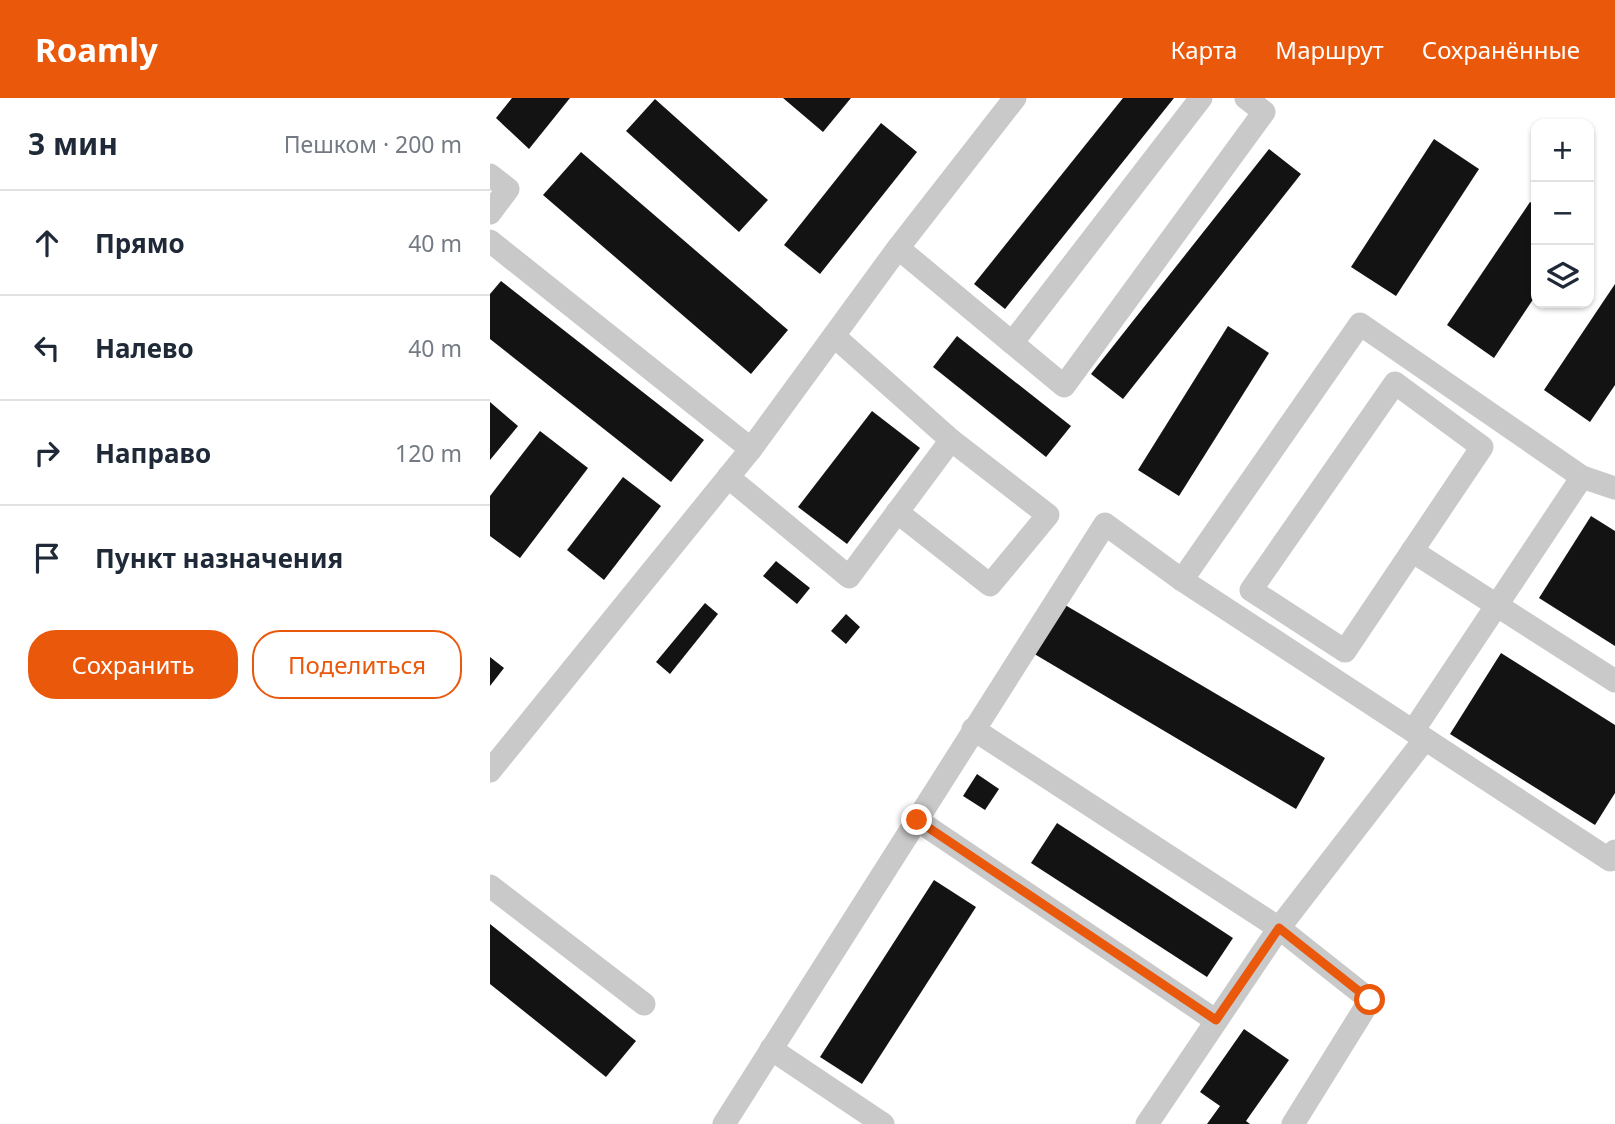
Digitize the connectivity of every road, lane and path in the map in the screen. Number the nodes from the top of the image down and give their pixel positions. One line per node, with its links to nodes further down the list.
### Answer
1 (1015, 98): 7 (lane)
2 (1201, 98): 9 (lane)
3 (1246, 98): 9 (lane)
4 (490, 175): 5 (lane)
5 (490, 212)
6 (490, 241): 11 (lane)
7 (898, 248): 8 (lane); 9 (lane)
8 (834, 337): 10 (lane); 11 (lane)
9 (1012, 343)
10 (951, 440): 15 (lane); 15 (lane)
11 (751, 449): 12 (lane)
12 (728, 477): 15 (lane); 22 (lane)
13 (1582, 477): 14 (lane); 17 (lane); 18 (lane)
14 (1615, 488)
15 (897, 512)
16 (1412, 551): 16 (lane); 18 (lane)
17 (1182, 580): 20 (lane); 21 (lane)
18 (1497, 605): 19 (lane); 21 (lane)
19 (1615, 681)
20 (973, 729): 23 (lane); 26 (lane)
21 (1419, 735): 24 (lane); 26 (lane)
22 (490, 771)
23 (917, 820): 28 (lane); 29 (lane)
24 (1615, 851)
25 (490, 886): 27 (lane)
26 (1279, 928): 28 (lane); 33 (lane)
27 (644, 1004)
28 (1216, 1020): 32 (lane)
29 (771, 1049): 30 (lane); 31 (lane)
30 (724, 1124)
31 (883, 1124)
32 (1147, 1124)
33 (1293, 1124)

